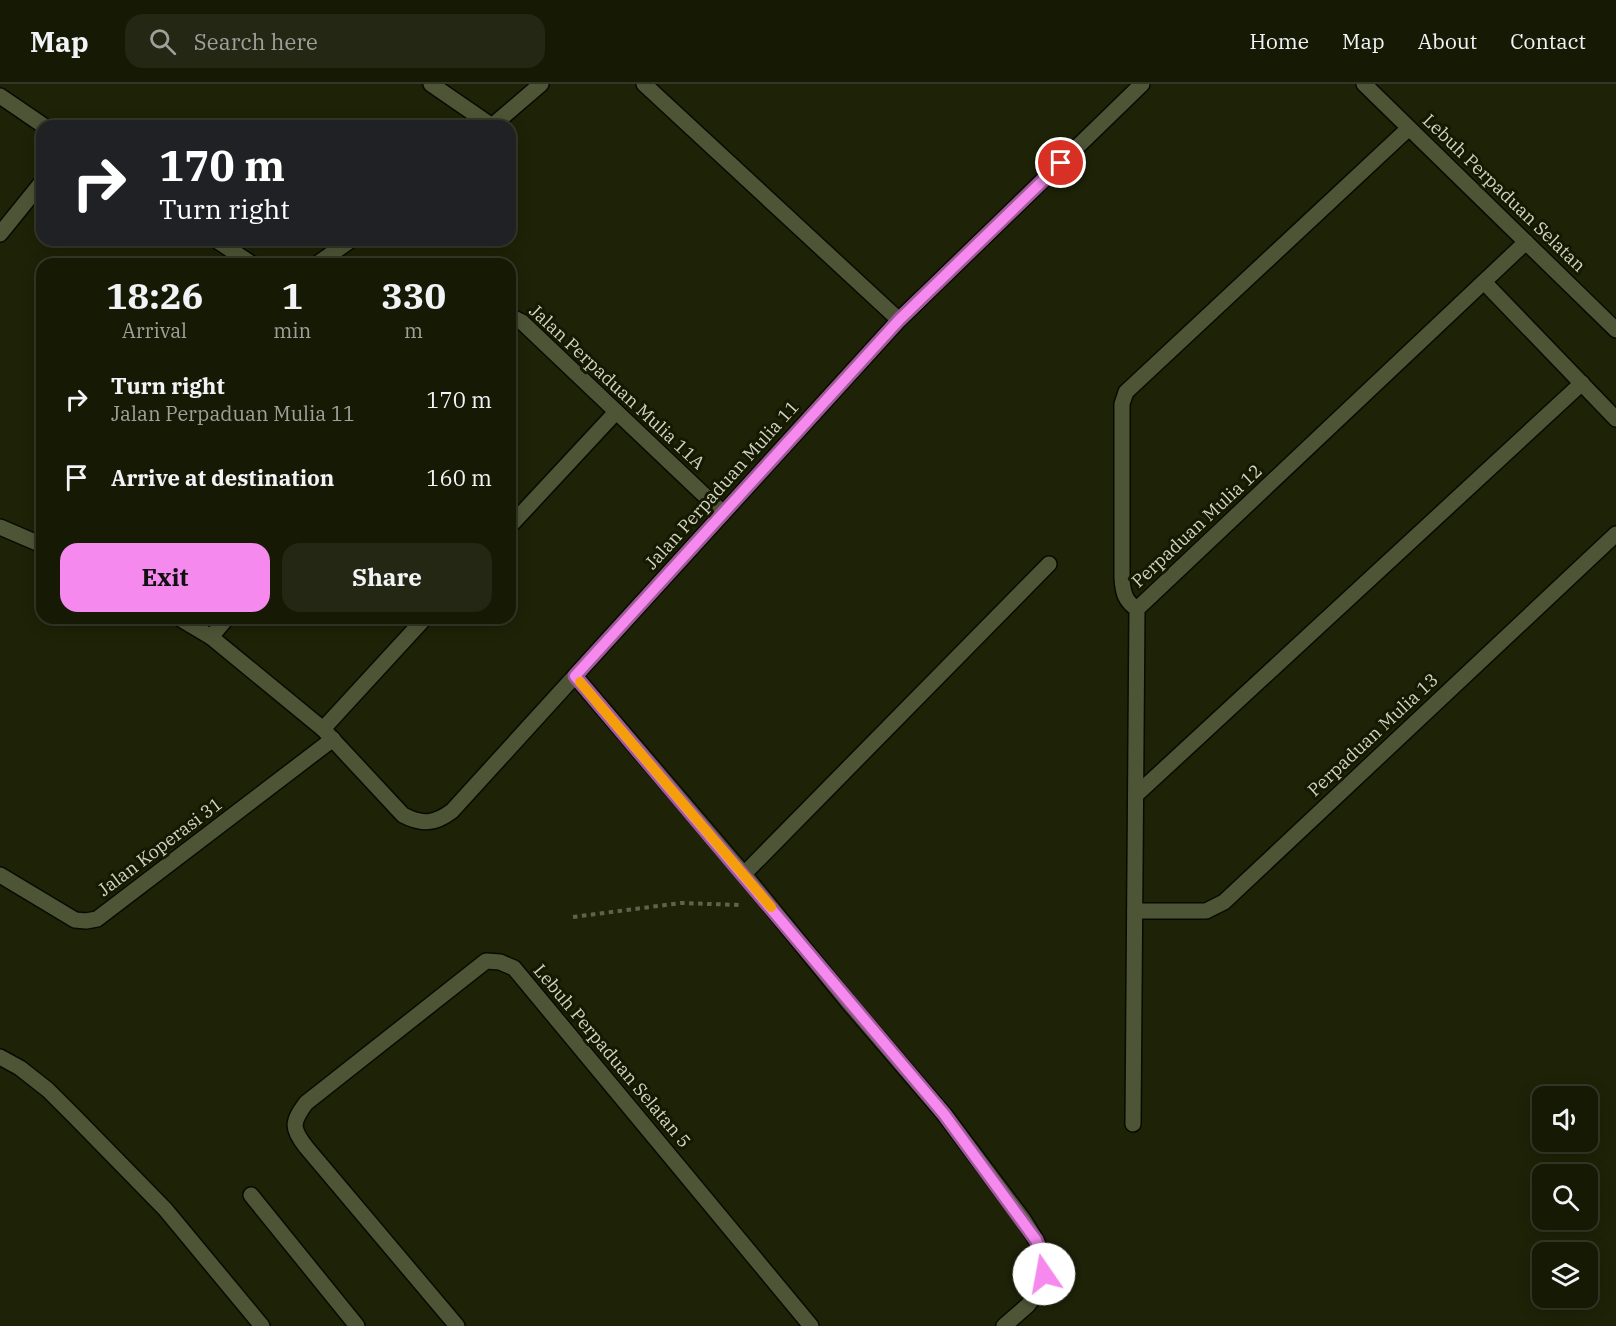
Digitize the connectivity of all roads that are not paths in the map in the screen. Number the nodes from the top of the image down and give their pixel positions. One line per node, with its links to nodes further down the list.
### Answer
1 (431, 84): 7 (street)
2 (541, 84): 8 (street)
3 (644, 84): 20 (street)
4 (1142, 84): 20 (street, Jalan Perpaduan Mulia 11)
5 (1364, 84): 10 (street, Lebuh Perpaduan Selatan)
6 (0, 96): 9 (street)
7 (483, 120)
8 (499, 120)
9 (36, 121)
10 (1409, 128): 13 (street, Lebuh Perpaduan Selatan); 31 (street)
11 (36, 189): 12 (street)
12 (0, 234)
13 (1526, 242): 18 (street, Perpaduan Mulia 12); 21 (street, Lebuh Perpaduan Selatan)
14 (225, 246): 16 (street)
15 (342, 246): 17 (street)
16 (243, 258)
17 (326, 258)
18 (1484, 282): 22 (street); 31 (street, Perpaduan Mulia 12)
19 (516, 319): 23 (street, Jalan Perpaduan Mulia 11A)
20 (899, 320): 25 (street, Jalan Perpaduan Mulia 11)
21 (1616, 330)
22 (1582, 383): 24 (street); 38 (street)
23 (616, 412): 25 (street, Jalan Perpaduan Mulia 11A); 26 (street)
24 (1616, 419)
25 (723, 513): 36 (street, Jalan Perpaduan Mulia 11)
26 (516, 520)
27 (0, 527): 29 (street)
28 (1616, 534): 41 (street, Perpaduan Mulia 13)
29 (36, 542)
30 (1049, 564): 39 (street)
31 (1137, 609): 38 (street, Perpaduan Mulia 12)
32 (189, 624): 35 (street, Jalan Perpaduan Mulia 11)
33 (222, 624): 35 (street)
34 (420, 624): 37 (street, Jalan Koperasi 31)
35 (212, 637): 37 (street, Jalan Perpaduan Mulia 11)
36 (575, 676): 37 (street, Jalan Perpaduan Mulia 11); 39 (street)
37 (328, 734): 40 (street, Jalan Koperasi 31)
38 (1136, 795): 41 (street, Perpaduan Mulia 12)
39 (744, 874): 49 (street)
40 (0, 875)
41 (1135, 911): 43 (street, Perpaduan Mulia 12)
42 (0, 1057): 45 (street)
43 (1133, 1124)
44 (250, 1195): 46 (street)
45 (262, 1326)
46 (357, 1326)
47 (457, 1326): 48 (street, Lebuh Perpaduan Selatan 5)
48 (811, 1326)
49 (1004, 1326)

